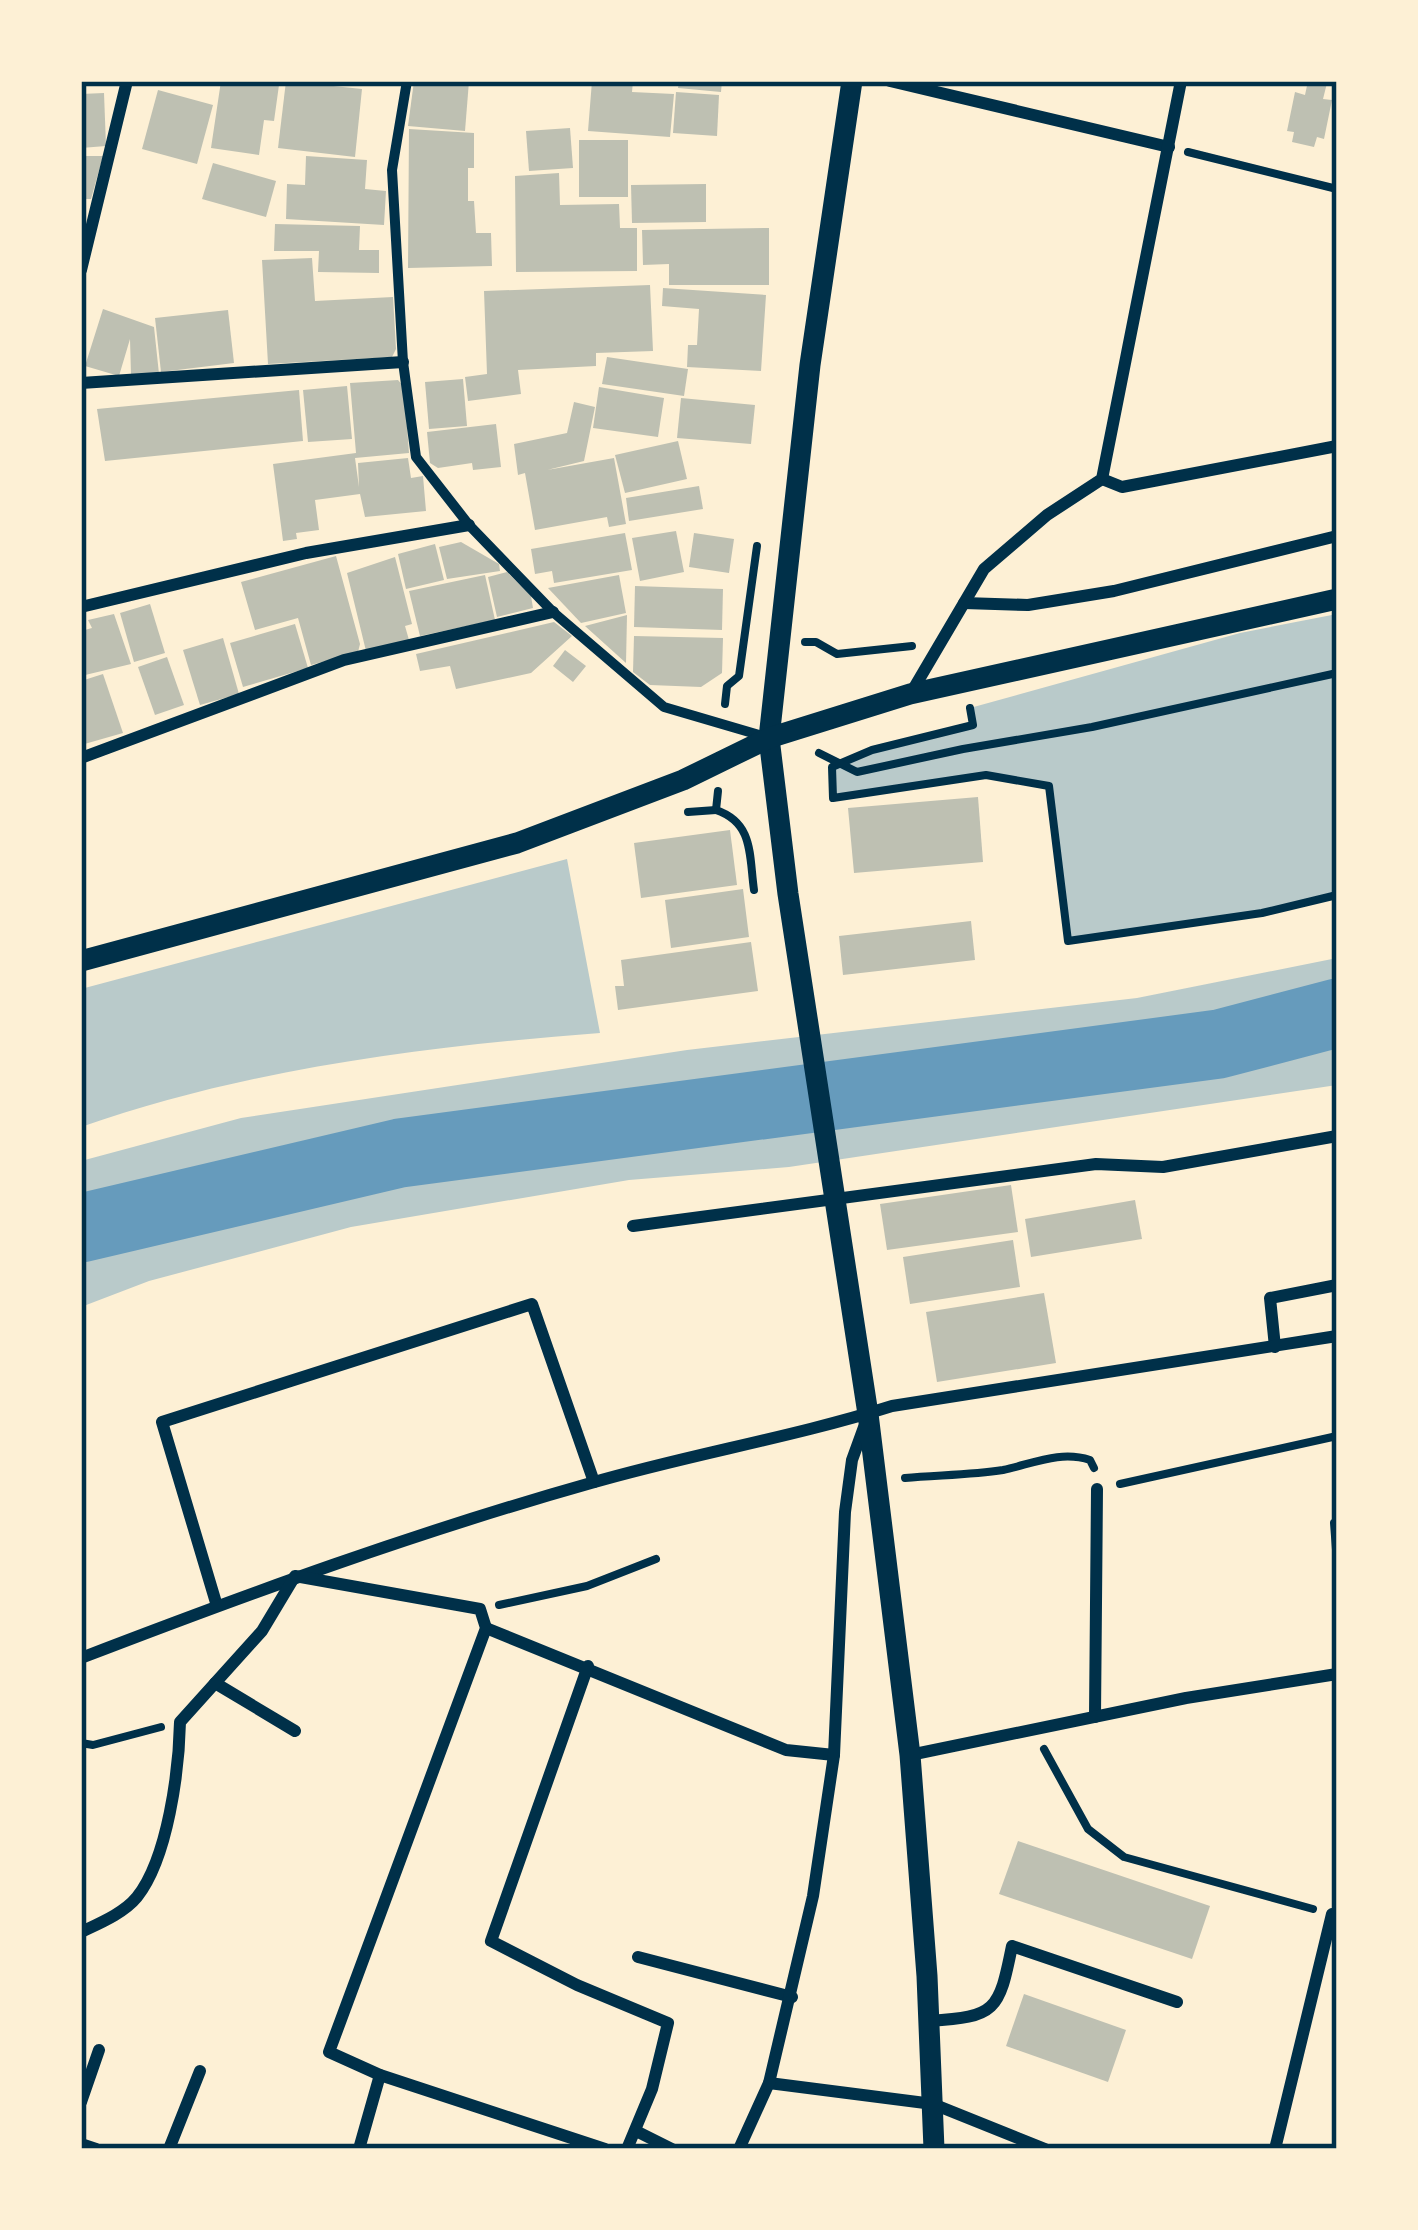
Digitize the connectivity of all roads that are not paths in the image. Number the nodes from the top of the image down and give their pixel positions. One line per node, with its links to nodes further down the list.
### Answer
1 (127, 81): 7 (street)
2 (407, 81): 8 (street)
3 (852, 81): 19 (street)
4 (890, 81): 6 (street)
5 (1181, 81): 6 (street)
6 (1168, 147): 11 (street)
7 (82, 264)
8 (403, 362): 9 (street); 12 (street)
9 (81, 383)
10 (1337, 446): 11 (street)
11 (1102, 479): 15 (street)
12 (469, 525): 16 (street); 17 (street)
13 (1337, 536): 15 (street)
14 (1337, 599): 18 (street)
15 (964, 603): 18 (street)
16 (81, 608)
17 (553, 612): 19 (street); 20 (street)
18 (910, 694): 19 (street)
19 (769, 738): 21 (street); 23 (street)
20 (81, 758)
21 (85, 958)
22 (1337, 1136): 23 (street)
23 (835, 1193): 24 (street); 28 (street)
24 (633, 1226)
25 (1337, 1285): 27 (street)
26 (1337, 1336): 27 (street)
27 (1275, 1347): 28 (street)
28 (868, 1414): 29 (street); 40 (street); 41 (street)
29 (594, 1482): 31 (street); 32 (street)
30 (1097, 1489): 38 (street)
31 (295, 1576): 32 (street); 33 (street); 37 (street)
32 (218, 1606): 34 (street)
33 (486, 1628): 35 (street); 50 (street)
34 (81, 1658)
35 (587, 1666): 40 (street); 54 (street)
36 (1337, 1674): 38 (street)
37 (215, 1683): 39 (street); 43 (street)
38 (1095, 1717): 41 (street)
39 (296, 1731)
40 (834, 1755): 45 (street)
41 (910, 1755): 47 (street)
42 (1335, 1915): 65 (street)
43 (81, 1932)
44 (638, 1957): 45 (street)
45 (792, 1997): 51 (street)
46 (1177, 2002): 47 (street)
47 (929, 2020): 53 (street)
48 (99, 2050): 52 (street)
49 (200, 2072): 57 (street)
50 (380, 2075): 58 (street); 59 (street)
51 (769, 2083): 53 (street); 62 (street)
52 (81, 2102)
53 (933, 2104): 63 (street); 64 (street)
54 (636, 2131): 60 (street); 61 (street)
55 (81, 2144): 56 (street)
56 (96, 2149)
57 (170, 2149)
58 (359, 2149)
59 (605, 2149)
60 (627, 2149)
61 (672, 2149)
62 (739, 2149)
63 (934, 2149)
64 (1045, 2149)
65 (1275, 2149)

